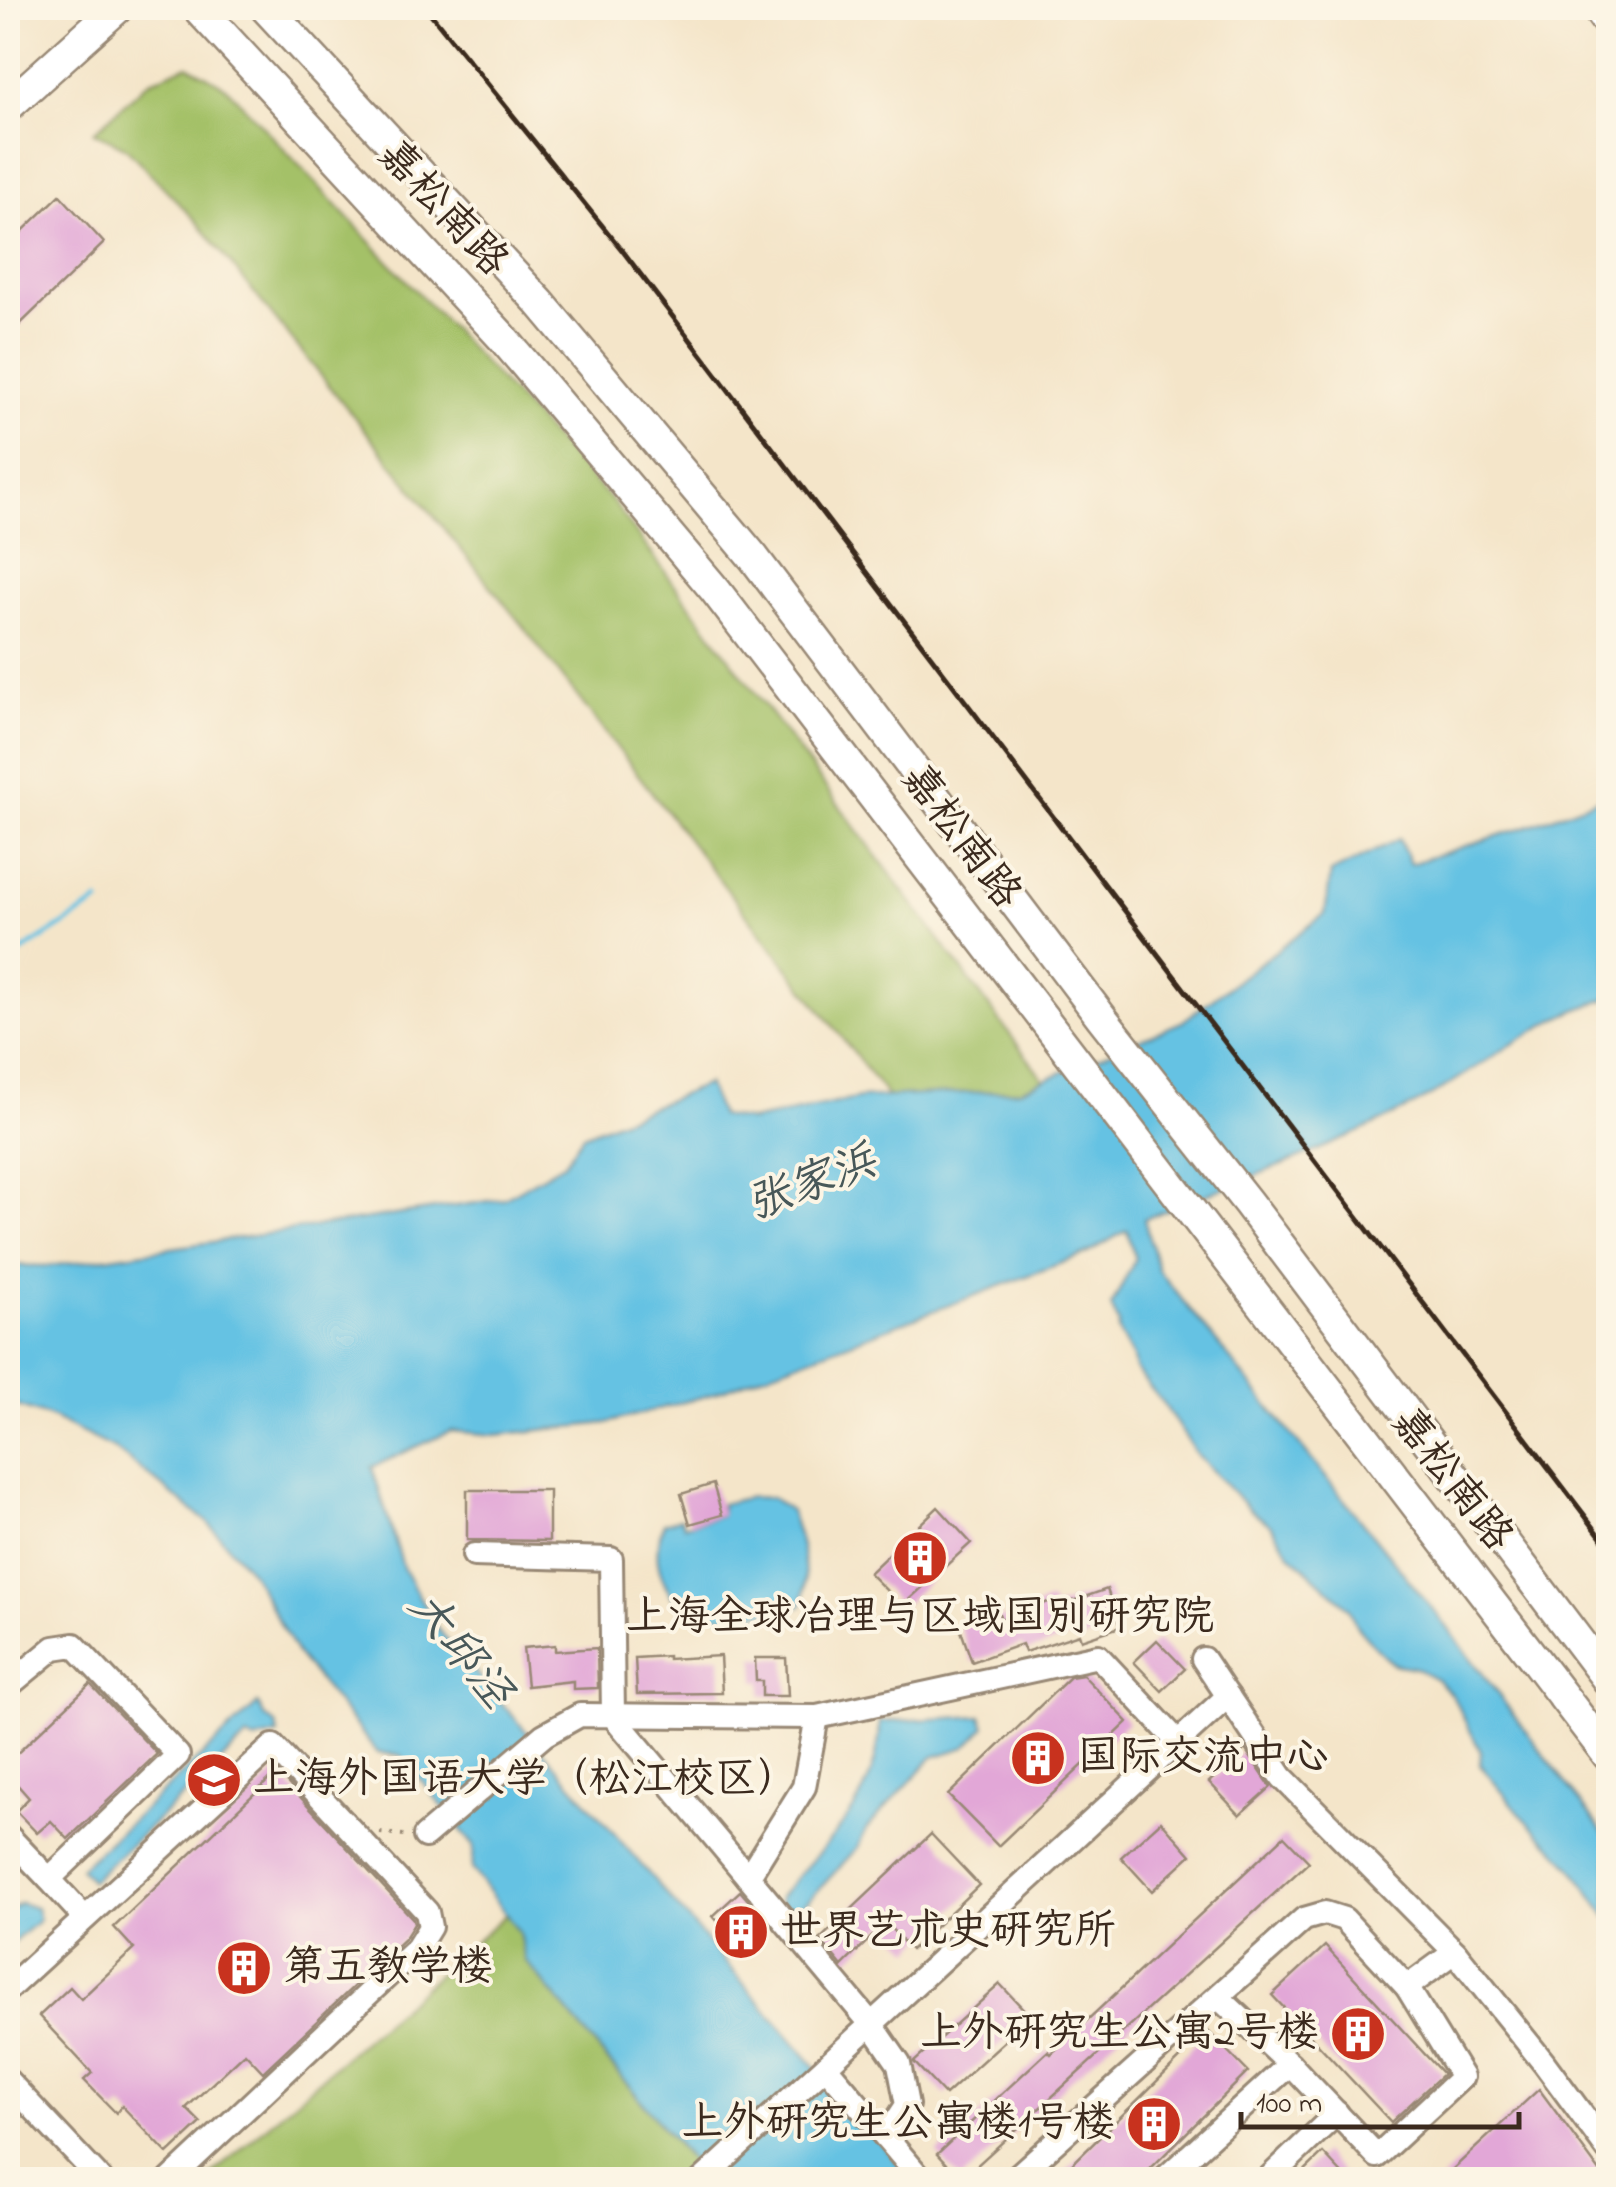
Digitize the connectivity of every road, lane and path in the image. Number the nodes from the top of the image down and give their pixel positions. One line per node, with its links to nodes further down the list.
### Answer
1 (117, 8): 6 (main road)
2 (198, 8): 15 (main road, 嘉松南路)
3 (266, 8): 9 (main road, 嘉松南路)
4 (1597, 8): 5 (main road)
5 (1608, 23)
6 (8, 106)
7 (474, 1554): 12 (street)
8 (1203, 1660): 11 (street)
9 (1608, 1680)
10 (8, 1686): 20 (street)
11 (1228, 1696): 14 (street); 22 (street)
12 (613, 1716): 13 (street); 16 (street); 19 (street)
13 (817, 1717): 14 (street); 19 (street)
14 (1178, 1742): 26 (street)
15 (1608, 1755)
16 (432, 1830): 17 (path)
17 (352, 1831): 21 (street); 34 (street)
18 (8, 1836): 20 (street)
19 (748, 1877): 26 (street)
20 (49, 1879): 21 (street)
21 (85, 1918): 24 (street)
22 (1456, 1952): 23 (street); 32 (street)
23 (1407, 1987): 25 (street); 30 (street)
24 (8, 1989)
25 (1219, 1998): 27 (street); 37 (street)
26 (872, 2025): 28 (street); 31 (street)
27 (1290, 2064): 30 (street); 38 (street)
28 (827, 2068): 31 (street); 35 (street)
29 (8, 2081): 33 (street)
30 (1337, 2113): 39 (street)
31 (886, 2137): 36 (street)
32 (1608, 2150)
33 (100, 2180)
34 (170, 2180)
35 (702, 2180)
36 (922, 2180)
37 (1013, 2180)
38 (1162, 2180)
39 (1267, 2180)

